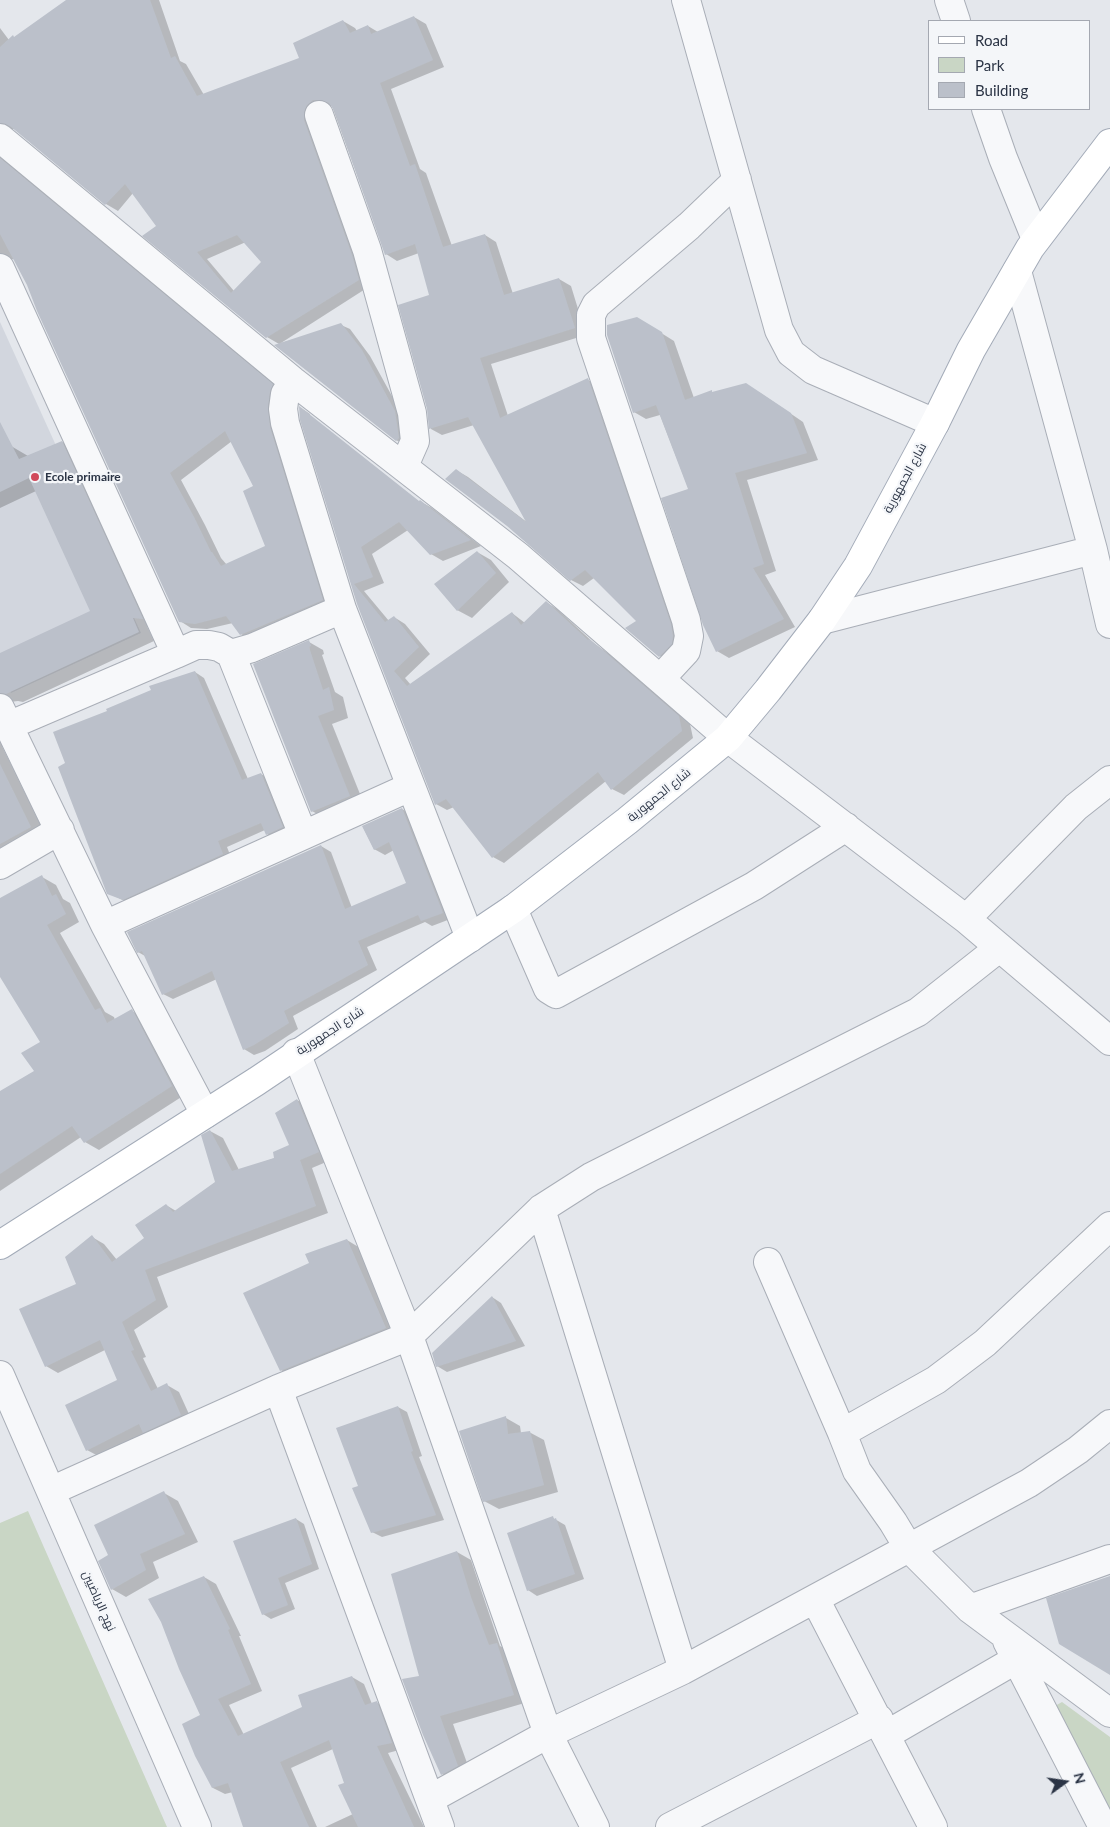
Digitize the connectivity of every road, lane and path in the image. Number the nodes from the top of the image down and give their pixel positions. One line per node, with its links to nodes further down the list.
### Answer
1 (686, 0): 8 (street)
2 (949, 0): 3 (street)
3 (956, 20)
4 (986, 110): 9 (street)
5 (319, 115): 14 (street)
6 (0, 138): 12 (street)
7 (1110, 144): 9 (main road, شارع الجمهورية)
8 (736, 180): 13 (street); 21 (street)
9 (1036, 239): 11 (main road, شارع الجمهورية)
10 (0, 268): 19 (street)
11 (1017, 271): 13 (main road, شارع الجمهورية); 15 (street)
12 (293, 381): 14 (street); 16 (street)
13 (935, 423): 17 (main road, شارع الجمهورية)
14 (404, 466): 21 (street)
15 (1093, 550): 17 (street); 18 (street)
16 (342, 609): 20 (street); 25 (street)
17 (822, 620): 23 (main road, شارع الجمهورية)
18 (1110, 624)
19 (176, 654): 20 (street); 22 (street)
20 (232, 654): 28 (street)
21 (660, 679): 23 (street)
22 (4, 717): 27 (street)
23 (728, 738): 26 (street); 30 (main road, شارع الجمهورية)
24 (1110, 780): 31 (street)
25 (410, 787): 28 (street); 33 (street)
26 (846, 827): 30 (street); 31 (street)
27 (60, 830): 29 (street); 32 (street)
28 (303, 835): 32 (street)
29 (0, 865)
30 (513, 908): 33 (main road, شارع الجمهورية)
31 (966, 919): 34 (street)
32 (105, 925): 37 (street)
33 (470, 938): 36 (main road, شارع الجمهورية)
34 (999, 948): 35 (street); 38 (street)
35 (1110, 1041)
36 (296, 1053): 37 (main road, شارع الجمهورية); 42 (street)
37 (205, 1114): 40 (main road, شارع الجمهورية)
38 (541, 1209): 42 (street); 54 (street)
39 (1110, 1226): 46 (street)
40 (0, 1245)
41 (768, 1262): 46 (street)
42 (409, 1336): 44 (street); 57 (street)
43 (0, 1375): 47 (street, نهج الرياضيين)
44 (278, 1389): 47 (street); 58 (street)
45 (1110, 1424): 48 (street)
46 (842, 1433): 48 (street)
47 (51, 1491): 59 (street, نهج الرياضيين)
48 (908, 1547): 50 (street); 51 (street)
49 (1110, 1559): 51 (street)
50 (816, 1599): 54 (street); 56 (street)
51 (970, 1609): 52 (street)
52 (1004, 1635): 53 (street); 55 (street)
53 (1016, 1658): 56 (street); 64 (street)
54 (683, 1670): 57 (street)
55 (1110, 1713)
56 (882, 1727): 62 (street); 63 (street)
57 (548, 1734): 58 (street); 61 (street)
58 (430, 1799): 60 (street)
59 (197, 1827)
60 (440, 1827)
61 (595, 1827)
62 (670, 1827)
63 (933, 1827)
64 (1103, 1827)

